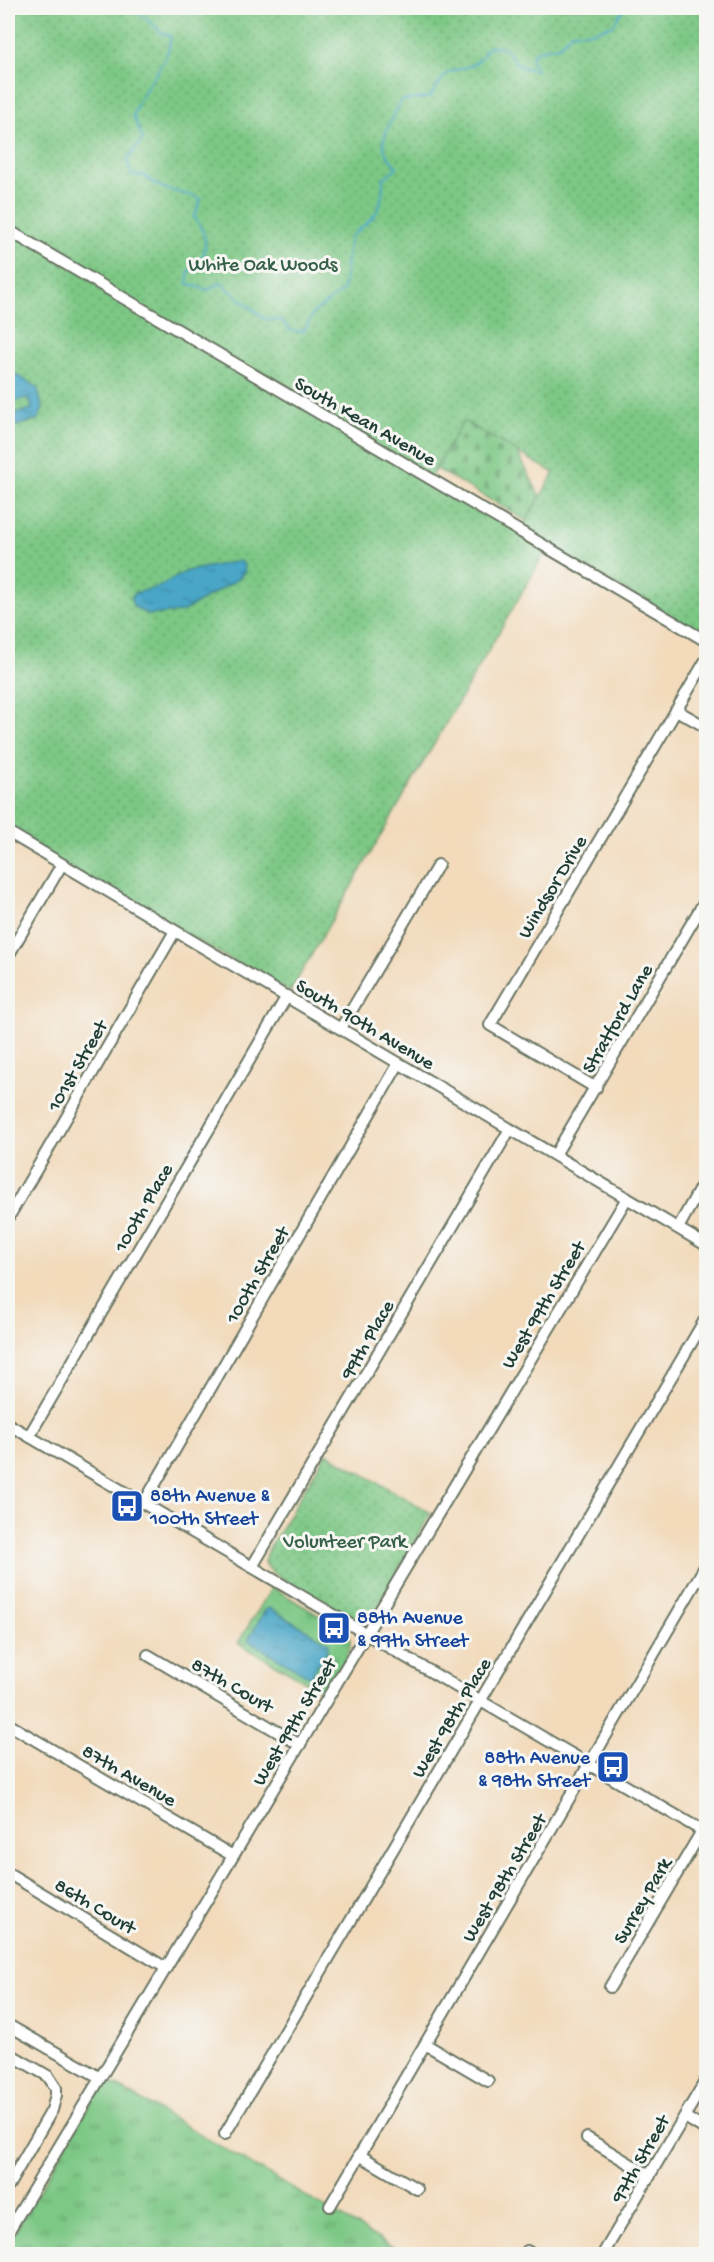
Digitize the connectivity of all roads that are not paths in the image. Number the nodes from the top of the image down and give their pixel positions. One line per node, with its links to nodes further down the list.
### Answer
1 (8, 230): 2 (street, South Kean Avenue)
2 (706, 641)
3 (706, 660): 4 (street, Windsor Drive)
4 (676, 710): 5 (street); 15 (street, Windsor Drive)
5 (706, 727)
6 (8, 832): 7 (street, South 90th Avenue)
7 (62, 864): 10 (street, South 90th Avenue); 11 (street)
8 (438, 865): 13 (street)
9 (706, 899): 15 (street, Stratford Lane)
10 (175, 930): 12 (street, South 90th Avenue); 20 (street, 101st Street)
11 (8, 956)
12 (286, 996): 13 (street, South 90th Avenue); 25 (street, 100th Place)
13 (341, 1028): 14 (street, South 90th Avenue)
14 (399, 1063): 16 (street, South 90th Avenue); 26 (street, 100th Street)
15 (596, 1088): 17 (street, Stratford Lane)
16 (510, 1129): 17 (street, South 90th Avenue); 28 (street, 99th Place)
17 (555, 1155): 19 (street, South 90th Avenue)
18 (706, 1179): 21 (street)
19 (627, 1198): 21 (street, South 90th Avenue); 29 (street, West 99th Street)
20 (8, 1218)
21 (678, 1228): 22 (street, South 90th Avenue)
22 (706, 1245)
23 (706, 1318): 31 (street, West 98th Place)
24 (8, 1424): 25 (street)
25 (29, 1436): 26 (street)
26 (144, 1503): 28 (street)
27 (706, 1566): 34 (street, West 98th Street)
28 (252, 1567): 29 (street)
29 (366, 1633): 31 (street); 33 (street, West 99th Street)
30 (147, 1655): 33 (street, 87th Court)
31 (481, 1700): 34 (street); 48 (street, West 98th Place)
32 (8, 1724): 36 (street, 87th Avenue)
33 (300, 1745): 36 (street, West 99th Street)
34 (591, 1765): 35 (street); 41 (street, West 98th Street)
35 (705, 1829): 39 (street, Surrey Park)
36 (233, 1856): 38 (street, West 99th Street)
37 (8, 1873): 38 (street, 86th Court)
38 (166, 1968): 43 (street, West 99th Street)
39 (610, 1987)
40 (8, 2025): 43 (street)
41 (425, 2044): 45 (street); 50 (street, West 98th Street)
42 (8, 2054): 52 (street)
43 (99, 2077): 55 (street, West 99th Street)
44 (706, 2080): 46 (street, 97th Street)
45 (488, 2081)
46 (685, 2117): 47 (street); 51 (street, 97th Street)
47 (706, 2130)
48 (225, 2134)
49 (587, 2138): 51 (street)
50 (359, 2155): 53 (street); 54 (street, West 98th Street)
51 (651, 2176): 56 (street, 97th Street)
52 (8, 2186)
53 (417, 2189)
54 (330, 2206)
55 (8, 2232)
56 (603, 2254)

